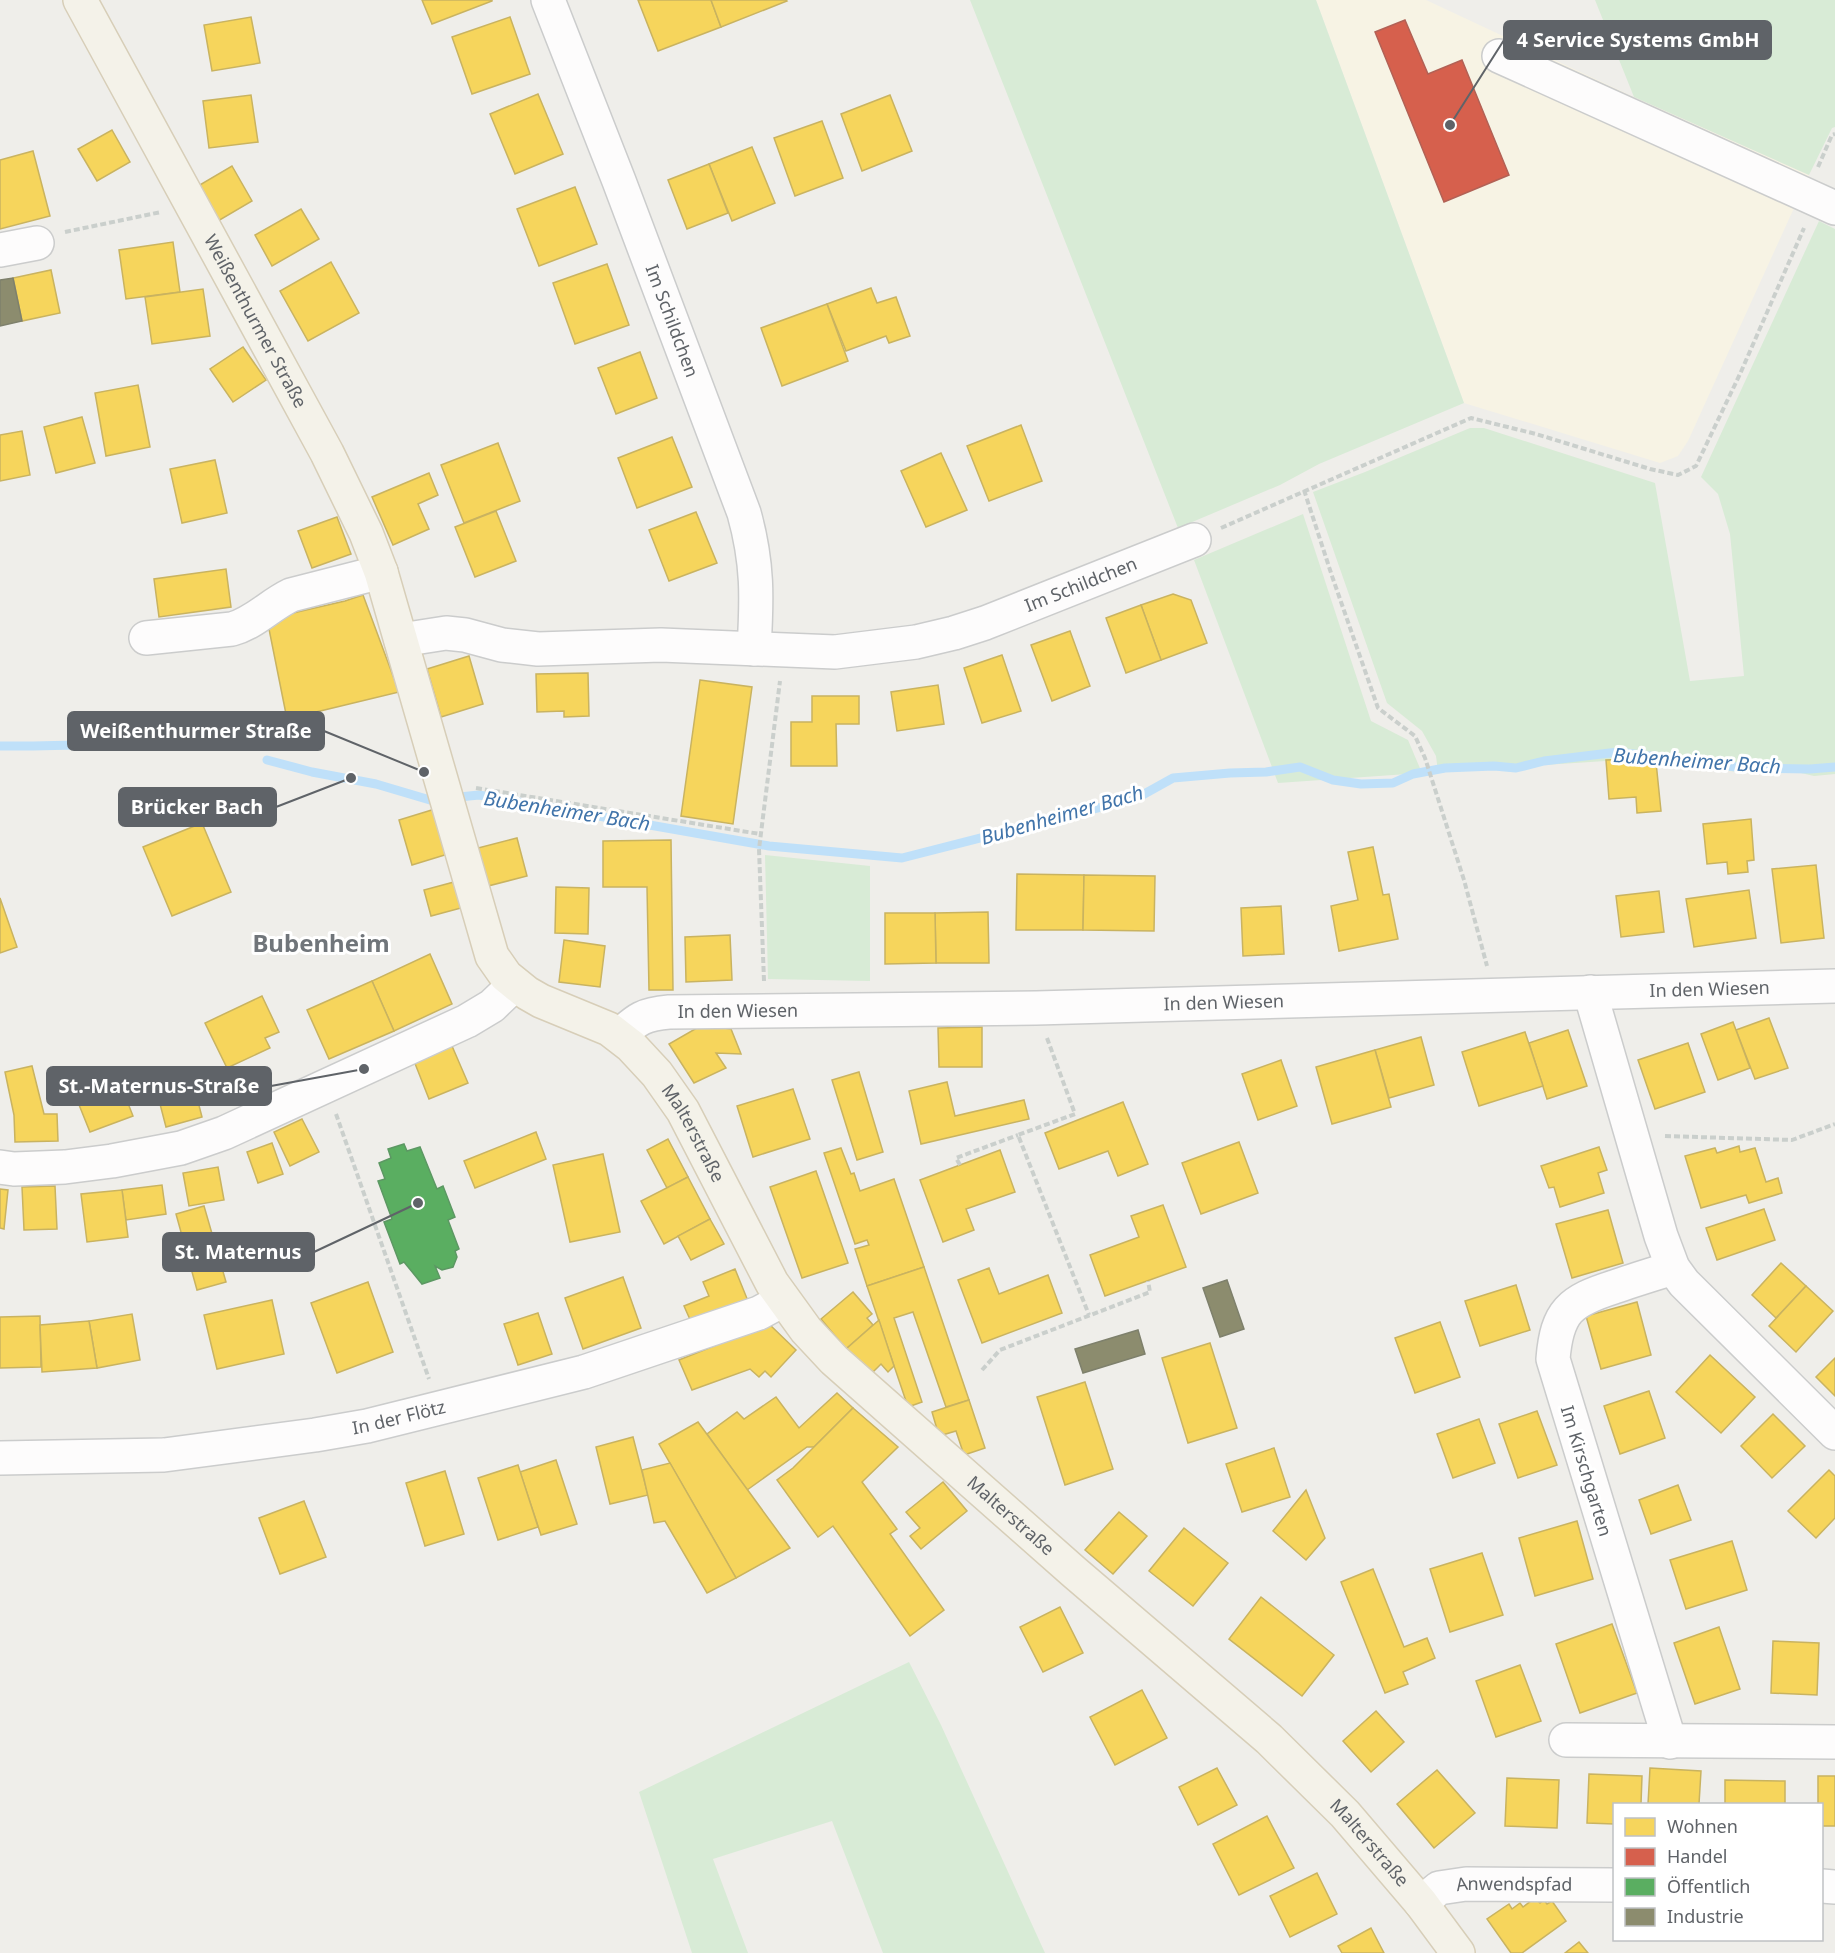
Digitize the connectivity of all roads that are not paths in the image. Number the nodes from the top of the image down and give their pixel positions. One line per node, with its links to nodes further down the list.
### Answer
1 (80, 0): 8 (main road, Weißenthurmer Straße)
2 (548, 0): 11 (street, Im Schildchen)
3 (1499, 56): 4 (street)
4 (1826, 204)
5 (37, 243): 6 (street)
6 (0, 250)
7 (1194, 540): 11 (street, Im Schildchen)
8 (381, 572): 9 (street); 10 (main road, Weißenthurmer Straße)
9 (146, 638)
10 (401, 640): 11 (street, Im Schildchen); 12 (main road, Weißenthurmer Straße)
11 (769, 650)
12 (515, 984): 15 (main road, Weißenthurmer Straße); 16 (street)
13 (1835, 986): 14 (street, In den Wiesen)
14 (1590, 992): 15 (street, In den Wiesen); 17 (street)
15 (619, 1036): 18 (main road, Malterstraße)
16 (0, 1167)
17 (1673, 1268): 19 (street); 22 (street, Im Kirschgarten)
18 (783, 1300): 20 (street, In der Flötz); 25 (main road, Malterstraße)
19 (1835, 1433)
20 (0, 1458)
21 (1566, 1740): 22 (street)
22 (1670, 1742): 23 (street)
23 (1835, 1742)
24 (1613, 1885): 25 (street, Anwendspfad)
25 (1421, 1902): 26 (main road, Malterstraße)
26 (1458, 1953)

